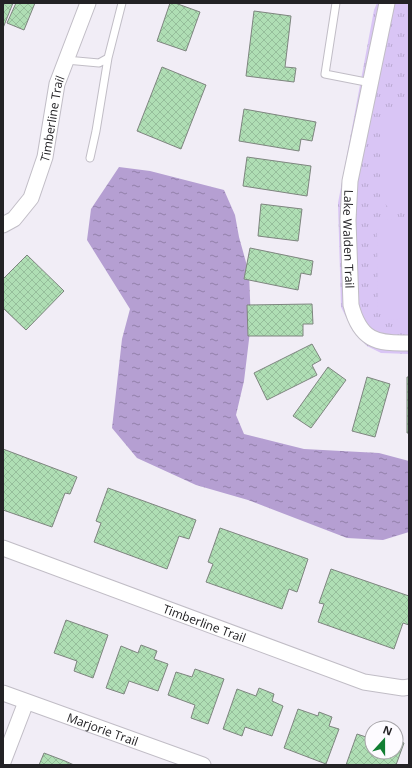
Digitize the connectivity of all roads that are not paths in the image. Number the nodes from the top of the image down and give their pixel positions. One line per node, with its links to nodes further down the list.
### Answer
1 (88, 3): 6 (street, Timberline Trail)
2 (122, 3): 5 (lane)
3 (336, 3): 7 (lane)
4 (387, 3): 7 (street, Lake Walden Trail)
5 (108, 58): 6 (lane); 8 (lane)
6 (66, 60): 9 (street, Timberline Trail)
7 (371, 83): 10 (street, Lake Walden Trail)
8 (90, 158)
9 (3, 225)
10 (409, 343)
11 (3, 548): 12 (street, Timberline Trail)
12 (409, 687)
13 (3, 693): 14 (street, Marjorie Trail)
14 (26, 702): 15 (street); 16 (street, Marjorie Trail)
15 (3, 762)
16 (203, 765)

